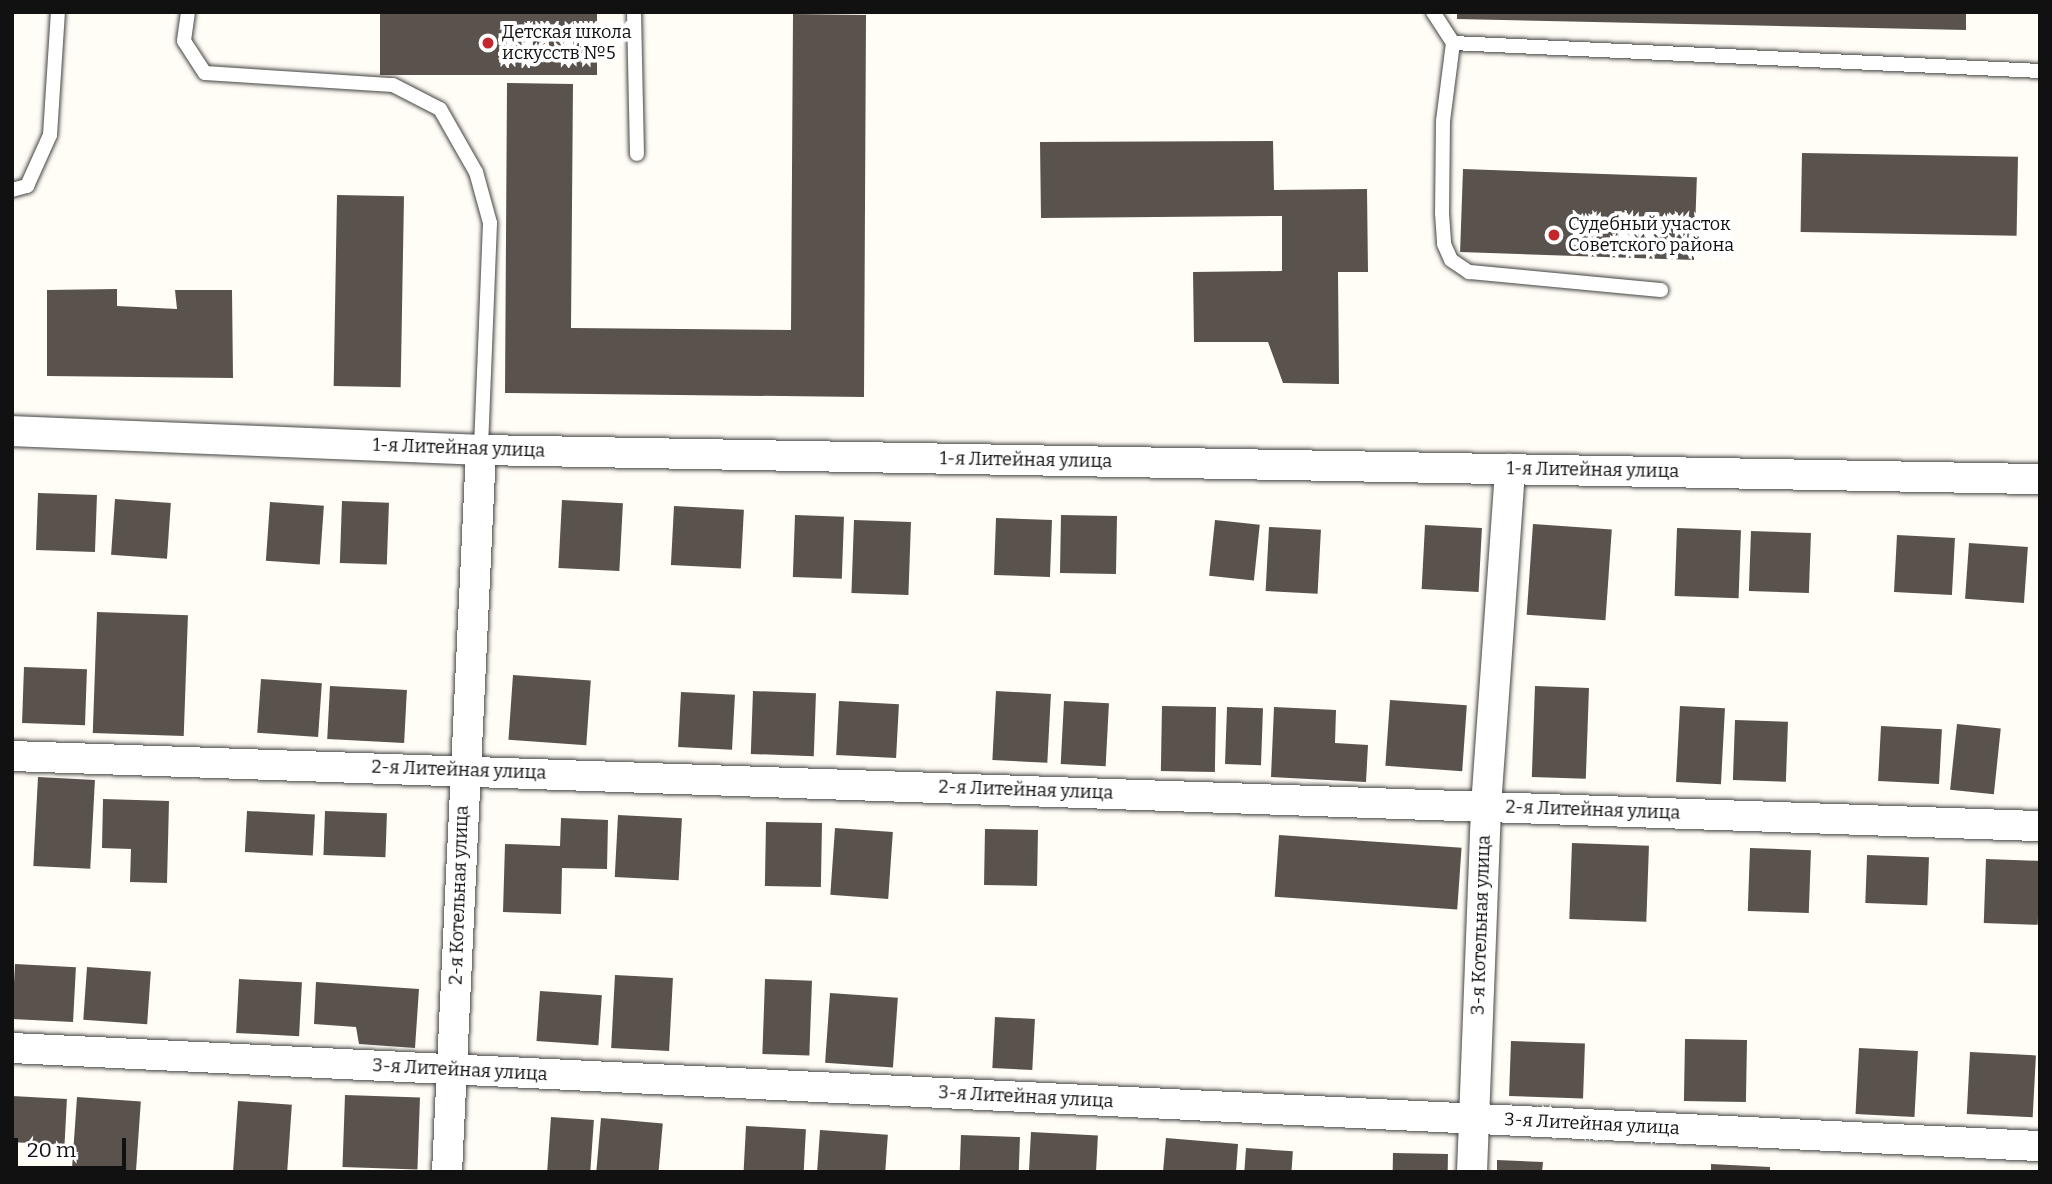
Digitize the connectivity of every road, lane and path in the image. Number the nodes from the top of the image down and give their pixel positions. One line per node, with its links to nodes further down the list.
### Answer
1 (58, 12): 8 (lane)
2 (188, 12): 11 (lane)
3 (634, 12): 7 (lane)
4 (1433, 12): 5 (lane)
5 (1453, 43): 6 (lane); 9 (lane)
6 (2040, 71)
7 (637, 154)
8 (12, 190)
9 (1661, 290)
10 (12, 431): 11 (street, 1-я Литейная улица)
11 (481, 450): 12 (street, 1-я Литейная улица); 15 (street, 2-я Котельная улица)
12 (1510, 469): 13 (street, 1-я Литейная улица); 16 (street, 3-я Котельная улица)
13 (2040, 478)
14 (12, 756): 15 (street, 2-я Литейная улица)
15 (464, 769): 16 (street, 2-я Литейная улица); 19 (street, 2-я Котельная улица)
16 (1486, 806): 17 (street, 2-я Литейная улица); 20 (street, 3-я Котельная улица)
17 (2040, 826)
18 (12, 1048): 19 (street, 3-я Литейная улица)
19 (451, 1070): 20 (street, 3-я Литейная улица); 22 (street, 2-я Котельная улица)
20 (1474, 1118): 21 (street, 3-я Литейная улица); 23 (street, 3-я Котельная улица)
21 (2040, 1146)
22 (447, 1172)
23 (1472, 1172)

